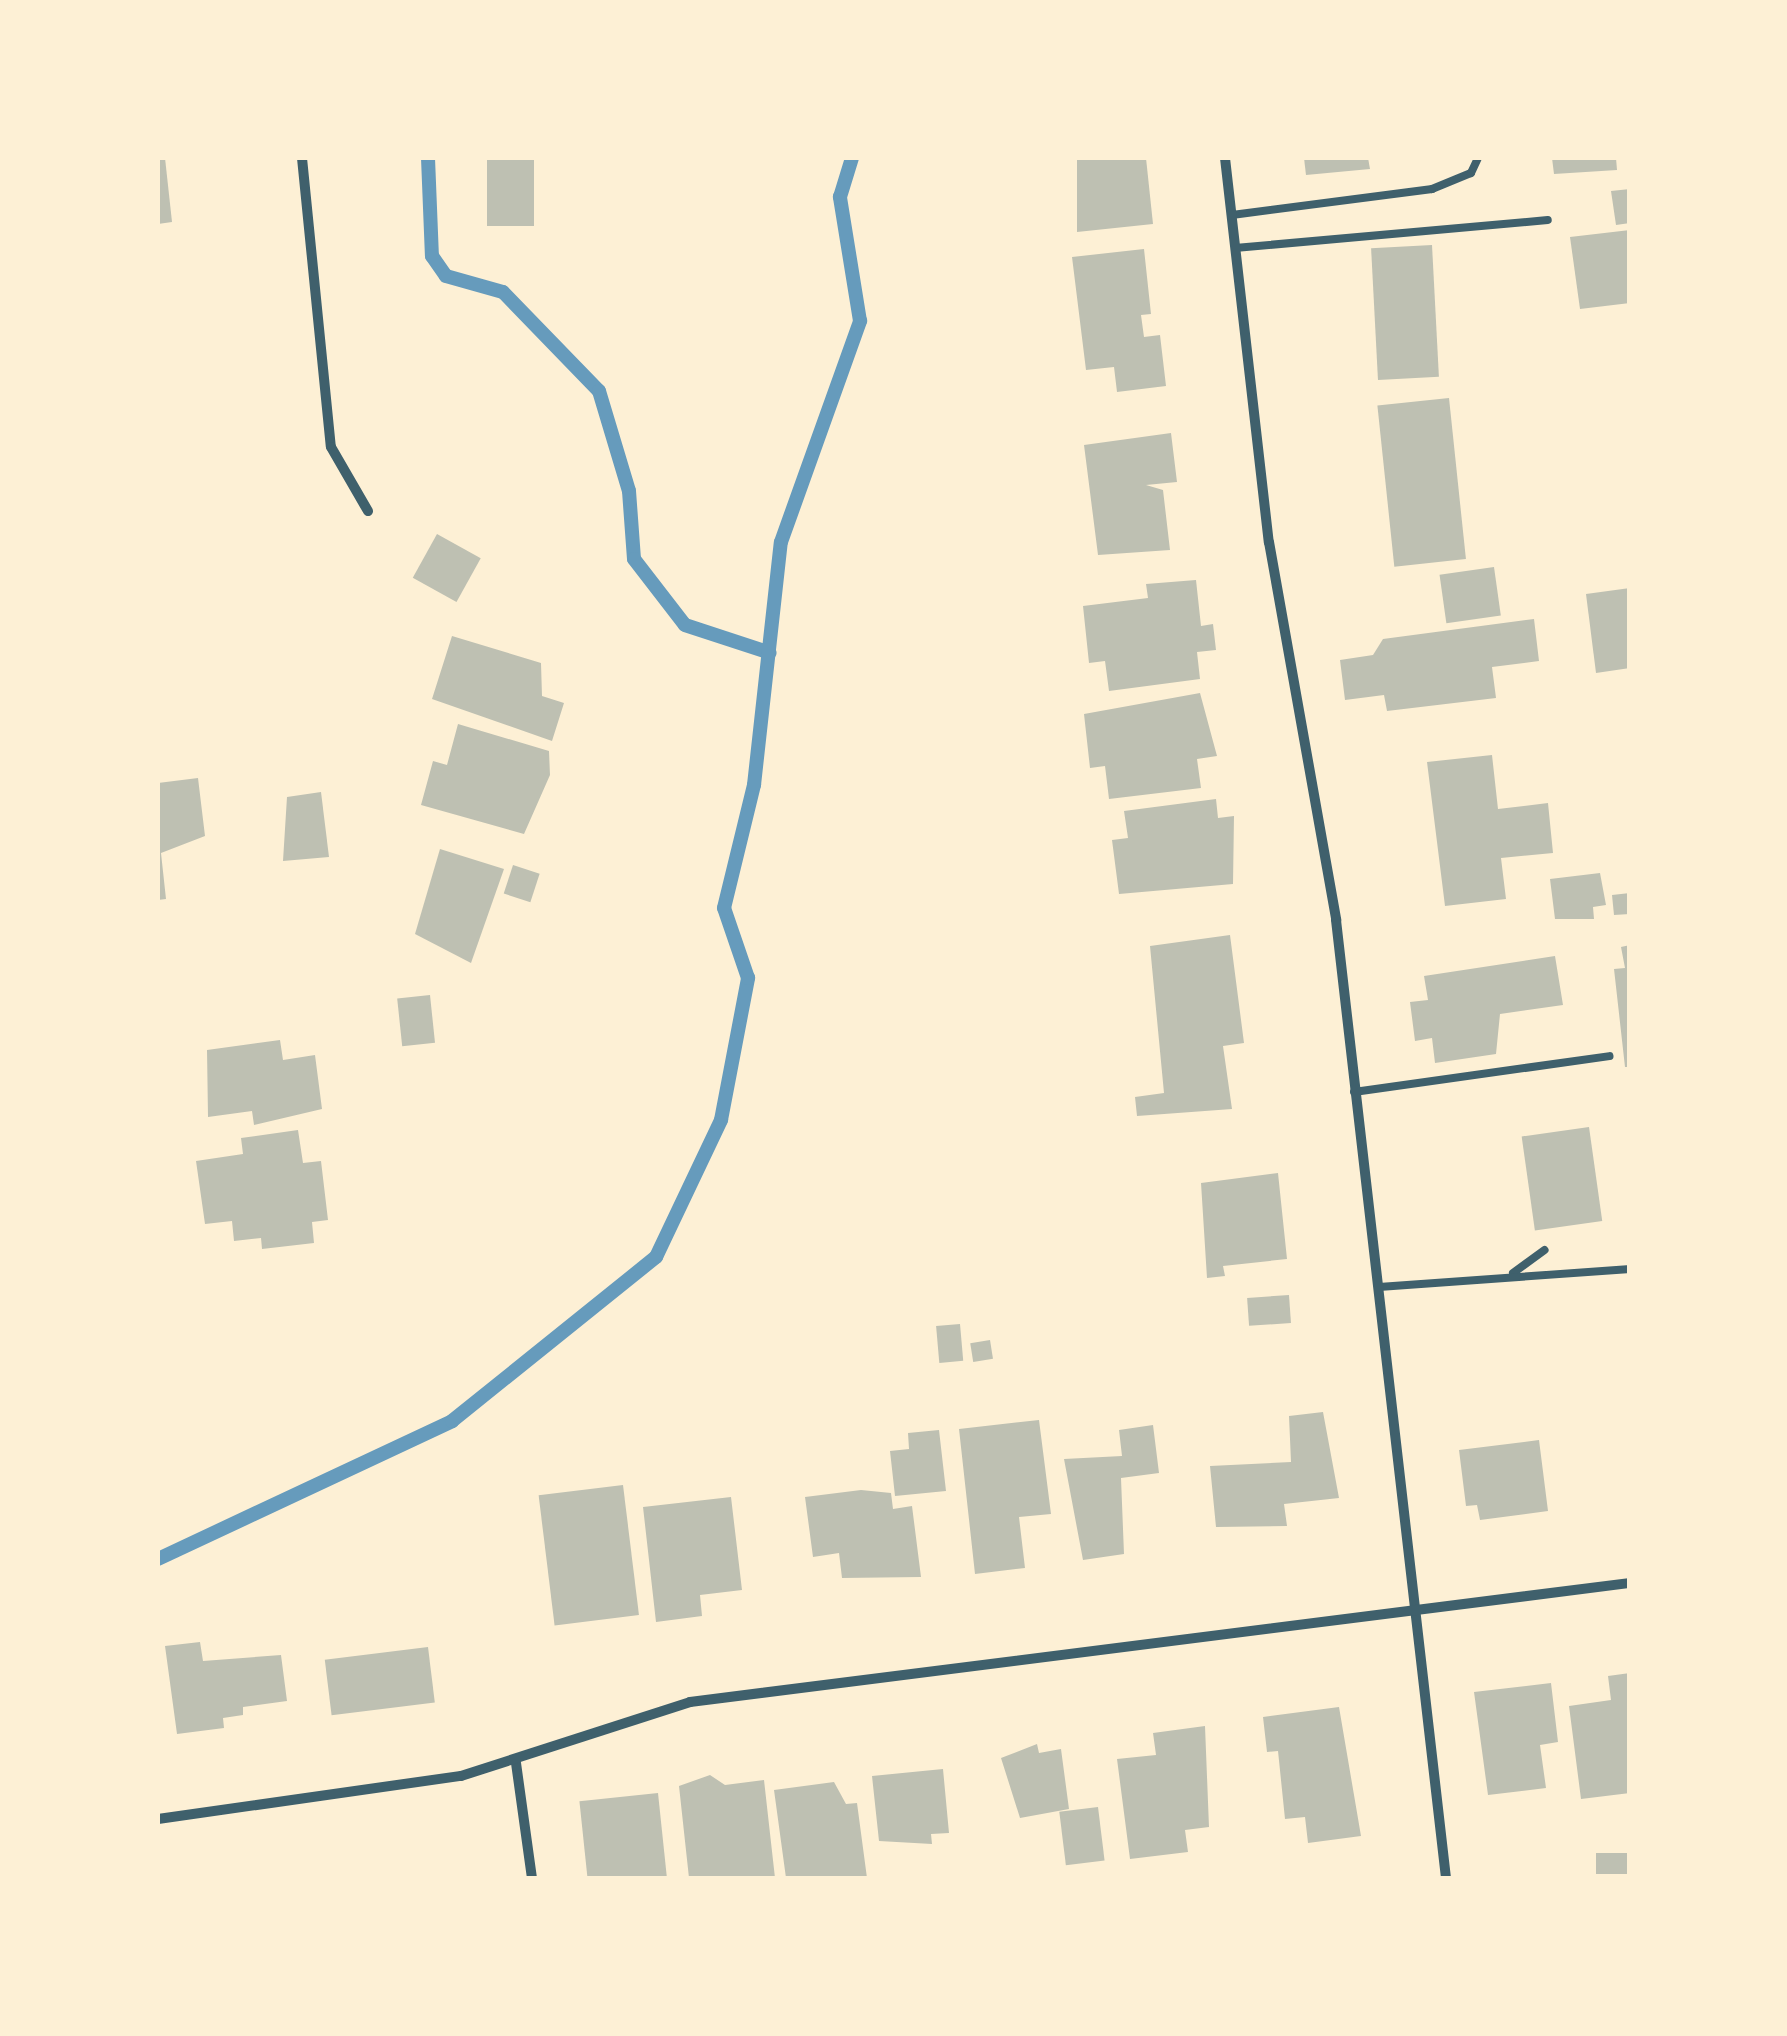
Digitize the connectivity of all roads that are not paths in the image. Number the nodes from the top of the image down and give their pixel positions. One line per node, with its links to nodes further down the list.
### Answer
1 (302, 158): 7 (street)
2 (1226, 158): 4 (street)
3 (1478, 158): 4 (lane)
4 (1232, 215): 6 (street)
5 (1548, 220): 6 (lane)
6 (1235, 248): 9 (street)
7 (368, 512)
8 (1609, 1056): 9 (lane)
9 (1354, 1092): 13 (street)
10 (1544, 1250): 12 (lane)
11 (1630, 1268): 12 (lane)
12 (1514, 1273): 13 (lane)
13 (1379, 1287): 15 (street)
14 (1630, 1583): 15 (street)
15 (1412, 1610): 16 (street); 19 (street)
16 (516, 1762): 17 (street); 18 (street)
17 (158, 1819)
18 (532, 1878)
19 (1446, 1878)

